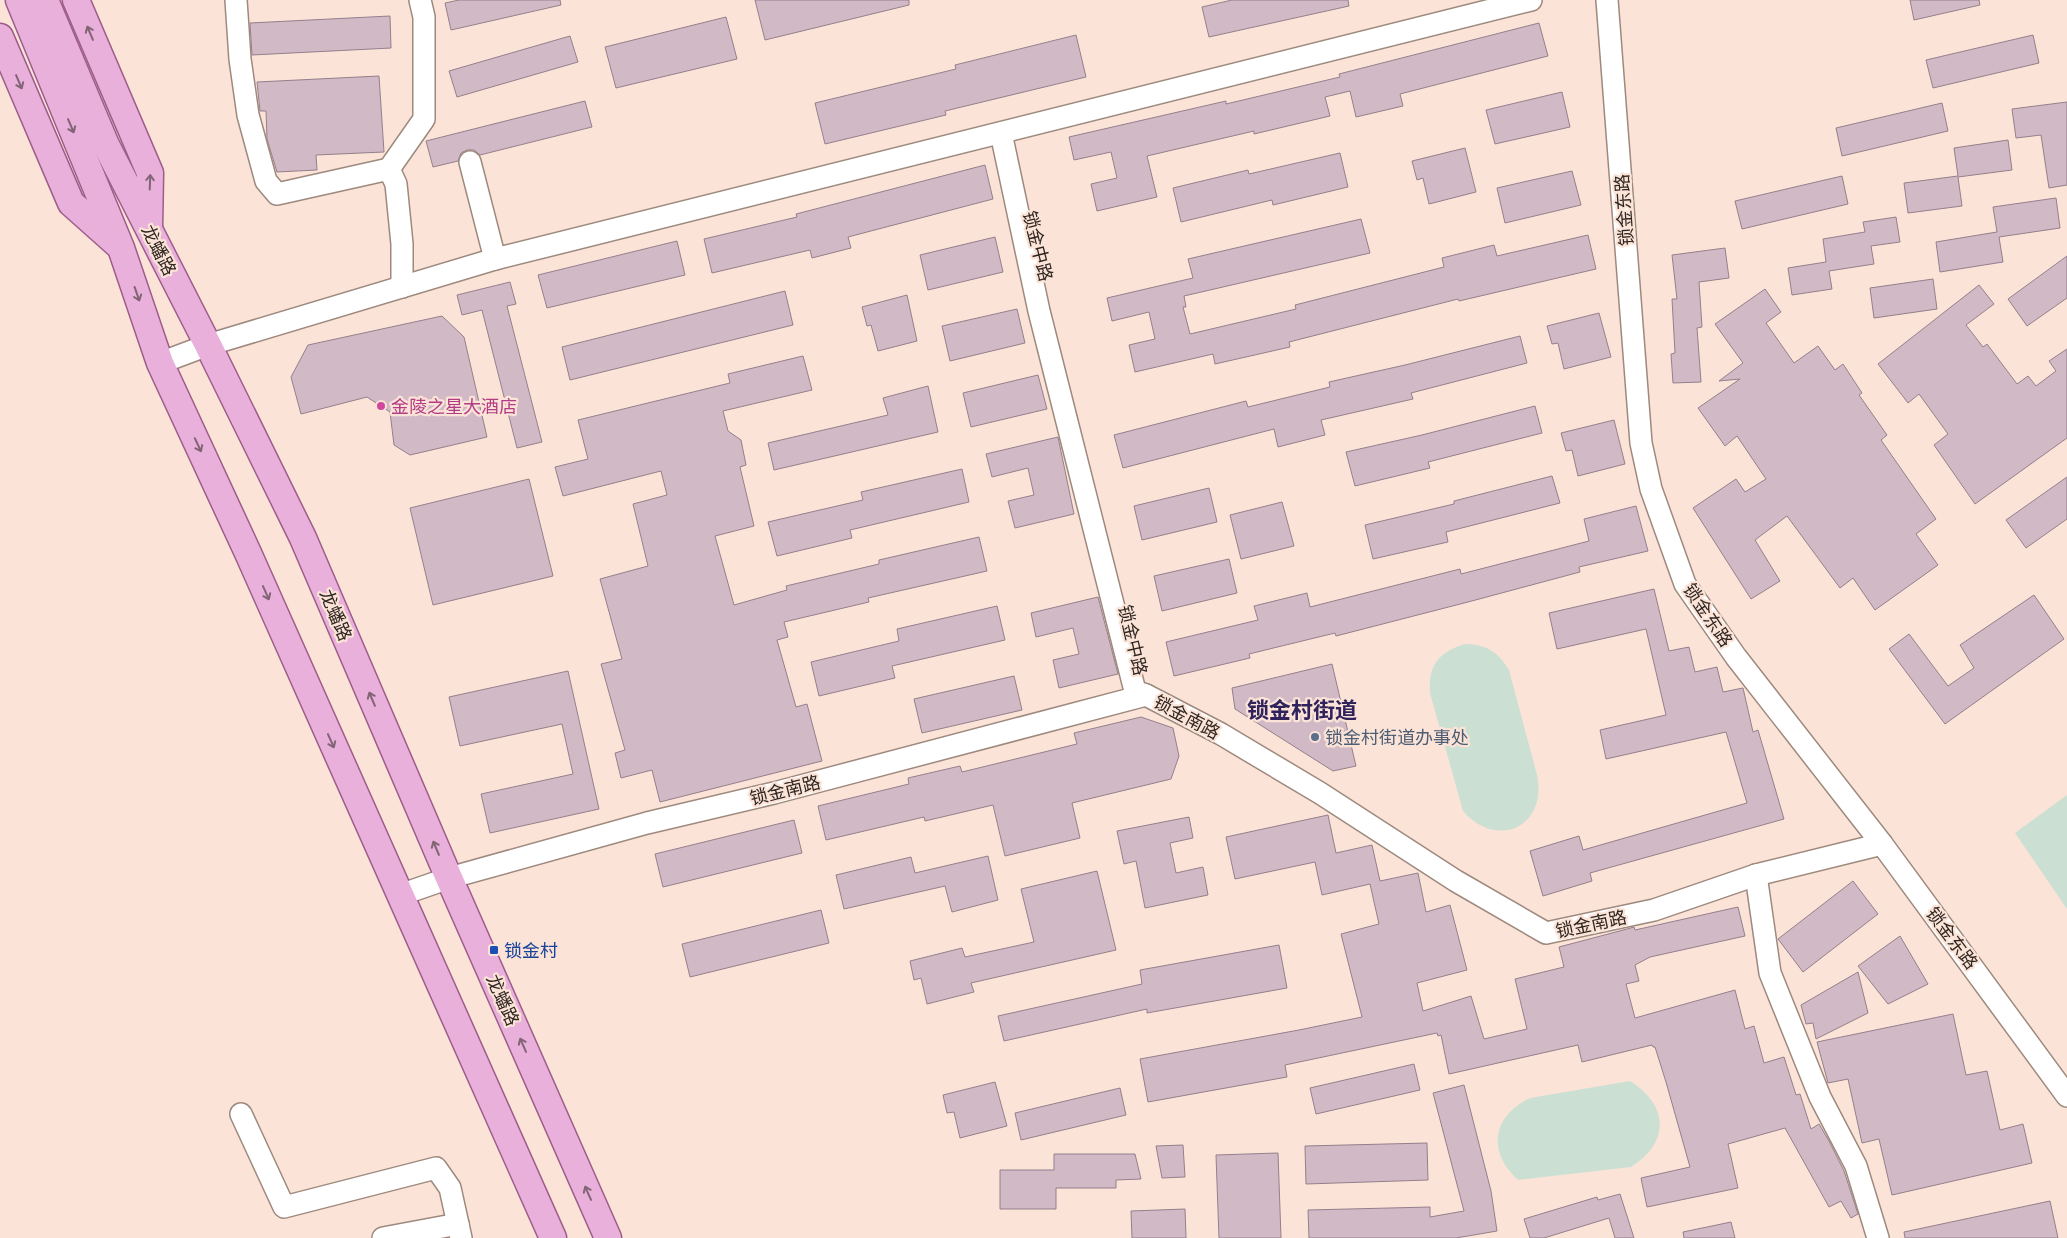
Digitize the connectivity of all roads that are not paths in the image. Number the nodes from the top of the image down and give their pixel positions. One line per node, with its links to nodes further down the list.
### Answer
1 (18, 0): 13 (main road, 龙蟠路, one-way to 13)
2 (44, 0): 12 (main road, 龙蟠路)
3 (76, 0): 12 (main road, one-way to 3)
4 (236, 0): 11 (street)
5 (420, 0): 11 (street)
6 (1531, 0): 9 (street)
7 (1607, 0): 19 (street, 锁金东路)
8 (0, 37): 13 (main road, one-way to 13)
9 (1006, 131): 14 (street); 18 (street, 锁金中路)
10 (470, 162): 14 (street)
11 (389, 169): 15 (street)
12 (149, 231): 16 (main road, 龙蟠路)
13 (121, 248): 17 (main road, 龙蟠路, one-way to 17)
14 (495, 259): 15 (street)
15 (402, 287): 16 (street)
16 (208, 345): 17 (street); 21 (main road, 龙蟠路, one-way to 16)
17 (160, 363): 22 (main road, 龙蟠路, one-way to 22)
18 (1146, 696): 20 (street, 锁金南路); 21 (street, 锁金南路)
19 (1882, 844): 20 (street, 锁金南路); 23 (street, 锁金东路)
20 (1756, 875): 29 (street)
21 (449, 878): 22 (street, 锁金南路); 28 (main road, 龙蟠路, one-way to 21)
22 (400, 895): 27 (main road, 龙蟠路)
23 (2067, 1096)
24 (241, 1114): 25 (street)
25 (460, 1231): 26 (street)
26 (383, 1238)
27 (553, 1238)
28 (608, 1238)
29 (1878, 1238)

